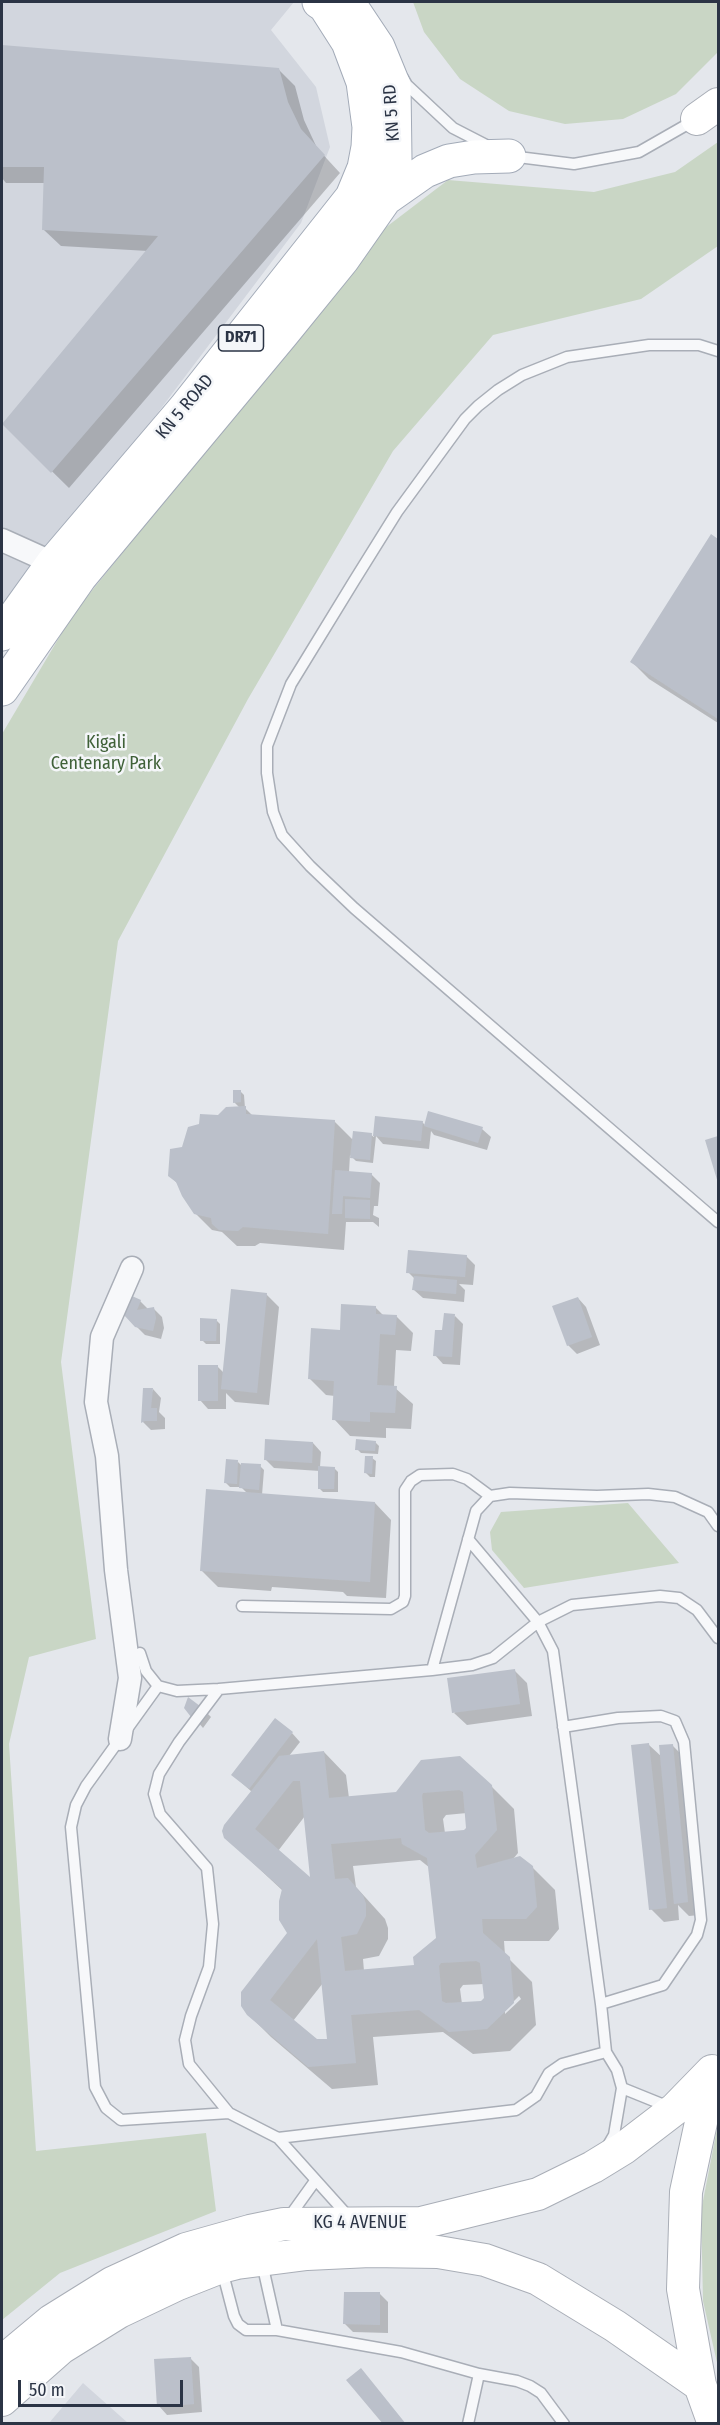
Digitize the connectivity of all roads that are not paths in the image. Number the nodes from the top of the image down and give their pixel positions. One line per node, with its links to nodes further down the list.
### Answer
1 (331, 3): 6 (main road, KN 5 RD / DR71); 9 (main road, KN 5 ROAD / DR71)
2 (374, 21): 5 (lane)
3 (718, 95): 4 (lane)
4 (708, 111): 5 (lane)
5 (509, 156): 6 (main road)
6 (385, 199): 11 (main road, KN 5 ROAD / DR71)
7 (718, 351): 12 (lane)
8 (2, 540): 9 (street)
9 (53, 563): 10 (main road, KN 5 ROAD / DR71)
10 (2, 634)
11 (2, 689)
12 (718, 1222)
13 (132, 1268): 25 (street)
14 (490, 1496): 15 (lane); 16 (lane); 17 (lane)
15 (718, 1526)
16 (468, 1539): 18 (lane); 21 (lane)
17 (242, 1606)
18 (538, 1622): 19 (lane); 21 (lane); 24 (lane)
19 (718, 1638)
20 (140, 1653): 22 (lane)
21 (432, 1670): 23 (lane)
22 (158, 1686): 23 (lane); 25 (lane)
23 (219, 1689): 31 (lane)
24 (563, 1727): 26 (lane); 26 (lane)
25 (120, 1739): 31 (lane)
26 (601, 2004): 27 (lane)
27 (606, 2052): 29 (lane); 32 (lane)
28 (715, 2065): 30 (main road, KG 4 AVENUE); 42 (main road)
29 (622, 2088): 30 (lane); 33 (lane)
30 (675, 2109): 33 (main road, KG 4 AVENUE)
31 (229, 2112): 32 (lane)
32 (278, 2138): 34 (lane)
33 (593, 2167): 35 (main road, KG 4 AVENUE)
34 (315, 2181): 35 (lane); 36 (lane)
35 (354, 2222): 36 (main road, KG 4 AVENUE)
36 (284, 2224): 40 (main road, KG 4 AVENUE)
37 (261, 2260): 38 (main road, KG 4 AVENUE); 39 (lane); 42 (main road, KG 4 AVENUE)
38 (221, 2267): 39 (lane); 43 (main road, KG 4 AVENUE)
39 (277, 2330): 41 (lane)
40 (2, 2362)
41 (479, 2374): 44 (lane); 45 (lane)
42 (700, 2385): 46 (main road)
43 (2, 2400)
44 (468, 2424)
45 (564, 2424)
46 (714, 2424)

